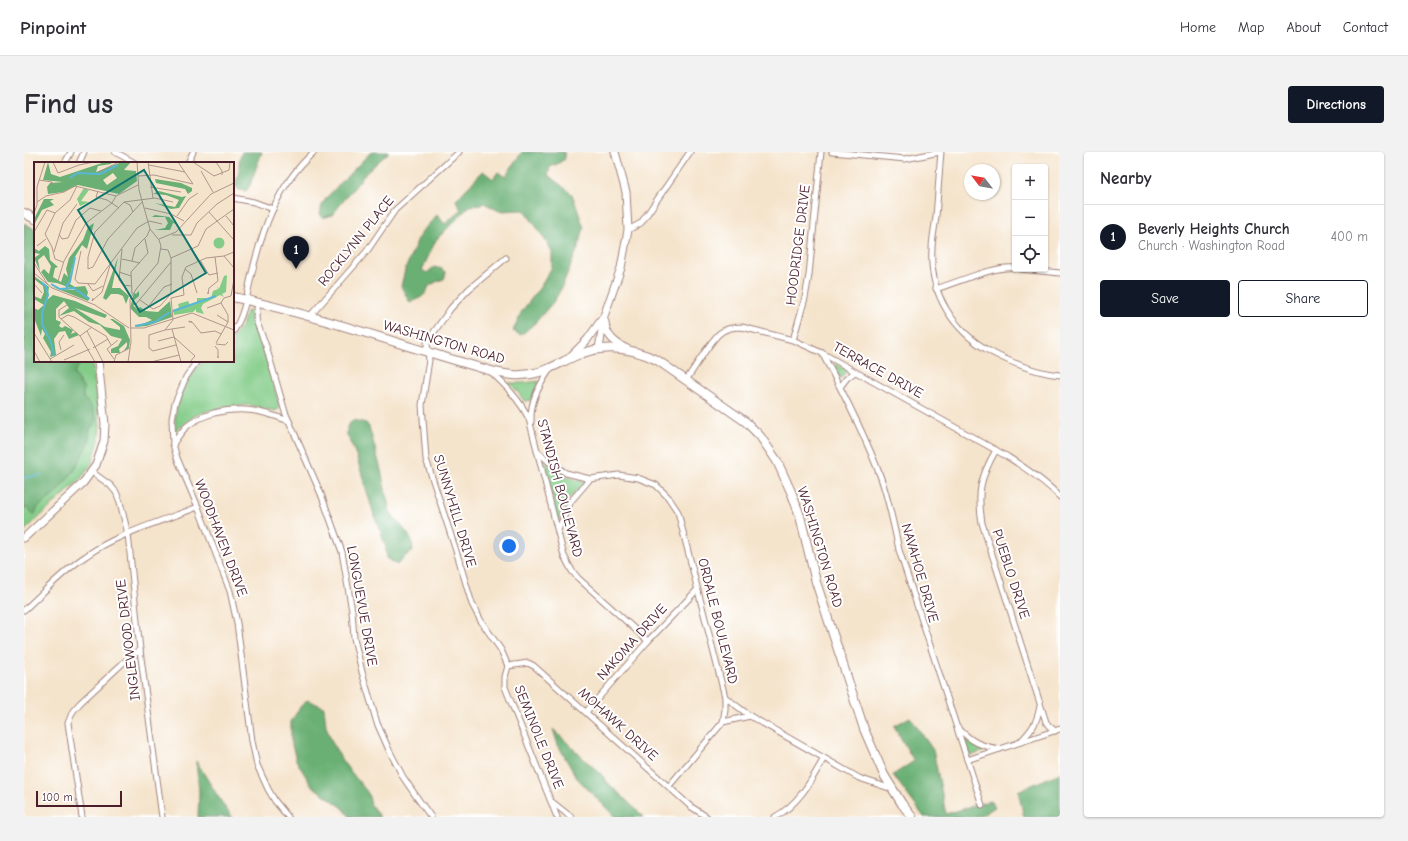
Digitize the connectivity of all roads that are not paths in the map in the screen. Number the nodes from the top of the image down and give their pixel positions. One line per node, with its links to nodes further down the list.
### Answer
1 (71, 152): 12 (street)
2 (84, 152): 13 (street)
3 (115, 152): 14 (street)
4 (193, 152): 15 (street)
5 (314, 152): 17 (street)
6 (459, 152): 29 (street, ROCKLYNN PLACE)
7 (616, 152): 20 (street)
8 (690, 152): 20 (street)
9 (822, 152): 32 (street, HOODRIDGE DRIVE)
10 (832, 152): 11 (street)
11 (941, 152): 25 (street)
12 (66, 162)
13 (79, 162)
14 (133, 162)
15 (188, 162)
16 (234, 198): 17 (street)
17 (273, 209): 27 (street)
18 (24, 213): 19 (main road)
19 (34, 218)
20 (628, 230): 30 (street)
21 (506, 258): 35 (street, SUNNYHILL DRIVE)
22 (1012, 268): 25 (street)
23 (1048, 272): 24 (street)
24 (1060, 273)
25 (936, 289): 43 (street)
26 (234, 297): 27 (main road, WASHINGTON ROAD)
27 (246, 299): 28 (main road, WASHINGTON ROAD); 31 (street)
28 (258, 302): 29 (main road, WASHINGTON ROAD); 46 (street, LONGUEVUE DRIVE)
29 (311, 316): 35 (main road, WASHINGTON ROAD)
30 (604, 316): 33 (street); 34 (street); 37 (street)
31 (234, 330)
32 (793, 340): 36 (street, TERRACE DRIVE); 44 (street, TERRACE DRIVE)
33 (600, 349): 34 (main road, WASHINGTON ROAD); 37 (main road, WASHINGTON ROAD)
34 (628, 350): 44 (main road, WASHINGTON ROAD)
35 (428, 352): 41 (main road, WASHINGTON ROAD); 62 (street, SUNNYHILL DRIVE)
36 (822, 353): 42 (street, TERRACE DRIVE); 45 (street, NAVAHOE DRIVE)
37 (568, 360): 40 (main road, WASHINGTON ROAD)
38 (98, 362): 51 (street)
39 (196, 362): 48 (street, WOODHAVEN DRIVE)
40 (550, 369): 41 (main road, WASHINGTON ROAD); 47 (street)
41 (489, 370): 47 (street, STANDISH BOULEVARD)
42 (855, 372): 45 (street); 50 (street, TERRACE DRIVE)
43 (1060, 374)
44 (686, 380): 75 (main road, WASHINGTON ROAD)
45 (840, 387): 68 (street, NAVAHOE DRIVE)
46 (289, 421): 48 (street); 81 (street, LONGUEVUE DRIVE)
47 (531, 426): 49 (street, STANDISH BOULEVARD)
48 (173, 444): 54 (street, WOODHAVEN DRIVE)
49 (538, 450): 52 (street, ORDALE BOULEVARD); 55 (street, STANDISH BOULEVARD)
50 (996, 450): 53 (street, TERRACE DRIVE); 64 (street, PUEBLO DRIVE)
51 (92, 472): 56 (street, INGLEWOOD DRIVE); 57 (street)
52 (590, 479): 55 (street); 58 (street, ORDALE BOULEVARD)
53 (1060, 497)
54 (198, 507): 56 (street); 80 (street, WOODHAVEN DRIVE)
55 (558, 530): 60 (street, STANDISH BOULEVARD)
56 (128, 534): 59 (street); 61 (street, INGLEWOOD DRIVE)
57 (24, 538)
58 (697, 590): 60 (street, NAKOMA DRIVE); 63 (street, ORDALE BOULEVARD)
59 (24, 610)
60 (648, 641): 65 (street, NAKOMA DRIVE)
61 (140, 650): 78 (street); 79 (street, INGLEWOOD DRIVE)
62 (508, 666): 65 (street, MOHAWK DRIVE); 76 (street, SEMINOLE DRIVE)
63 (725, 697): 66 (street, ORDALE BOULEVARD); 67 (street)
64 (1040, 705): 69 (street, PUEBLO DRIVE); 70 (street)
65 (586, 712): 74 (street, MOHAWK DRIVE)
66 (750, 716): 67 (street); 72 (street, ORDALE BOULEVARD)
67 (723, 722): 74 (street)
68 (956, 726): 71 (street); 73 (street, NAVAHOE DRIVE)
69 (1057, 730): 70 (street)
70 (1020, 742): 71 (street)
71 (1000, 749): 73 (street)
72 (824, 758): 75 (street, ORDALE BOULEVARD); 85 (street)
73 (967, 760): 77 (street, NAVAHOE DRIVE)
74 (669, 786): 84 (street, MOHAWK DRIVE)
75 (892, 789): 86 (main road, WASHINGTON ROAD)
76 (551, 802): 82 (street, SEMINOLE DRIVE); 83 (street)
77 (982, 805)
78 (82, 817)
79 (162, 817)
80 (288, 817)
81 (431, 817)
82 (558, 817)
83 (571, 817)
84 (707, 817)
85 (775, 817)
86 (912, 817)

